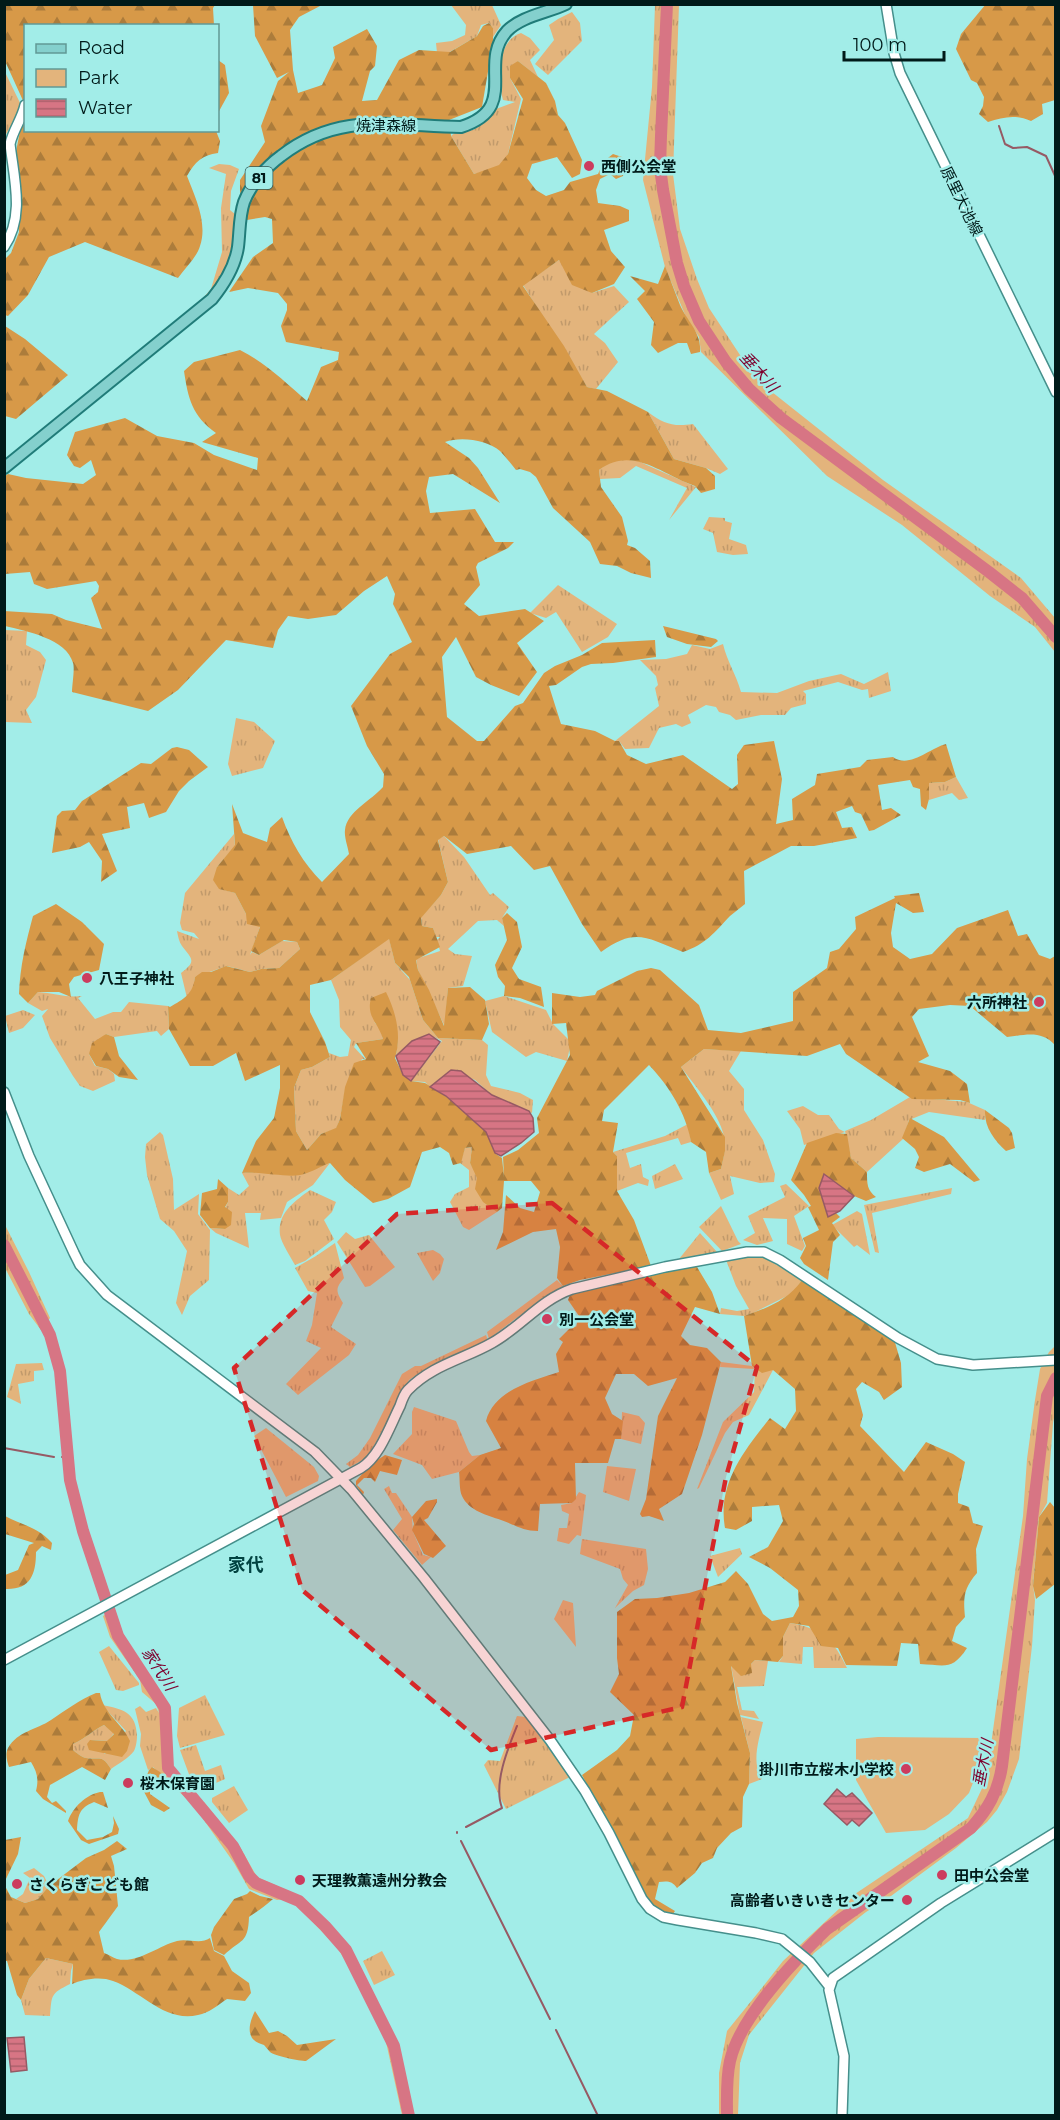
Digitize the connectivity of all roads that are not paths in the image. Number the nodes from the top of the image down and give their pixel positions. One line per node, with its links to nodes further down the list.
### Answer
1 (566, 4): 6 (main road, 焼津森線 / 81)
2 (886, 4): 5 (street, 原里大池線)
3 (24, 110): 4 (street)
4 (4, 247)
5 (1056, 392)
6 (4, 468)
7 (4, 1092): 9 (street)
8 (1056, 1360): 9 (street)
9 (342, 1479): 10 (street); 12 (street)
10 (4, 1660)
11 (1056, 1832): 12 (street)
12 (830, 1986): 13 (street)
13 (842, 2115)

